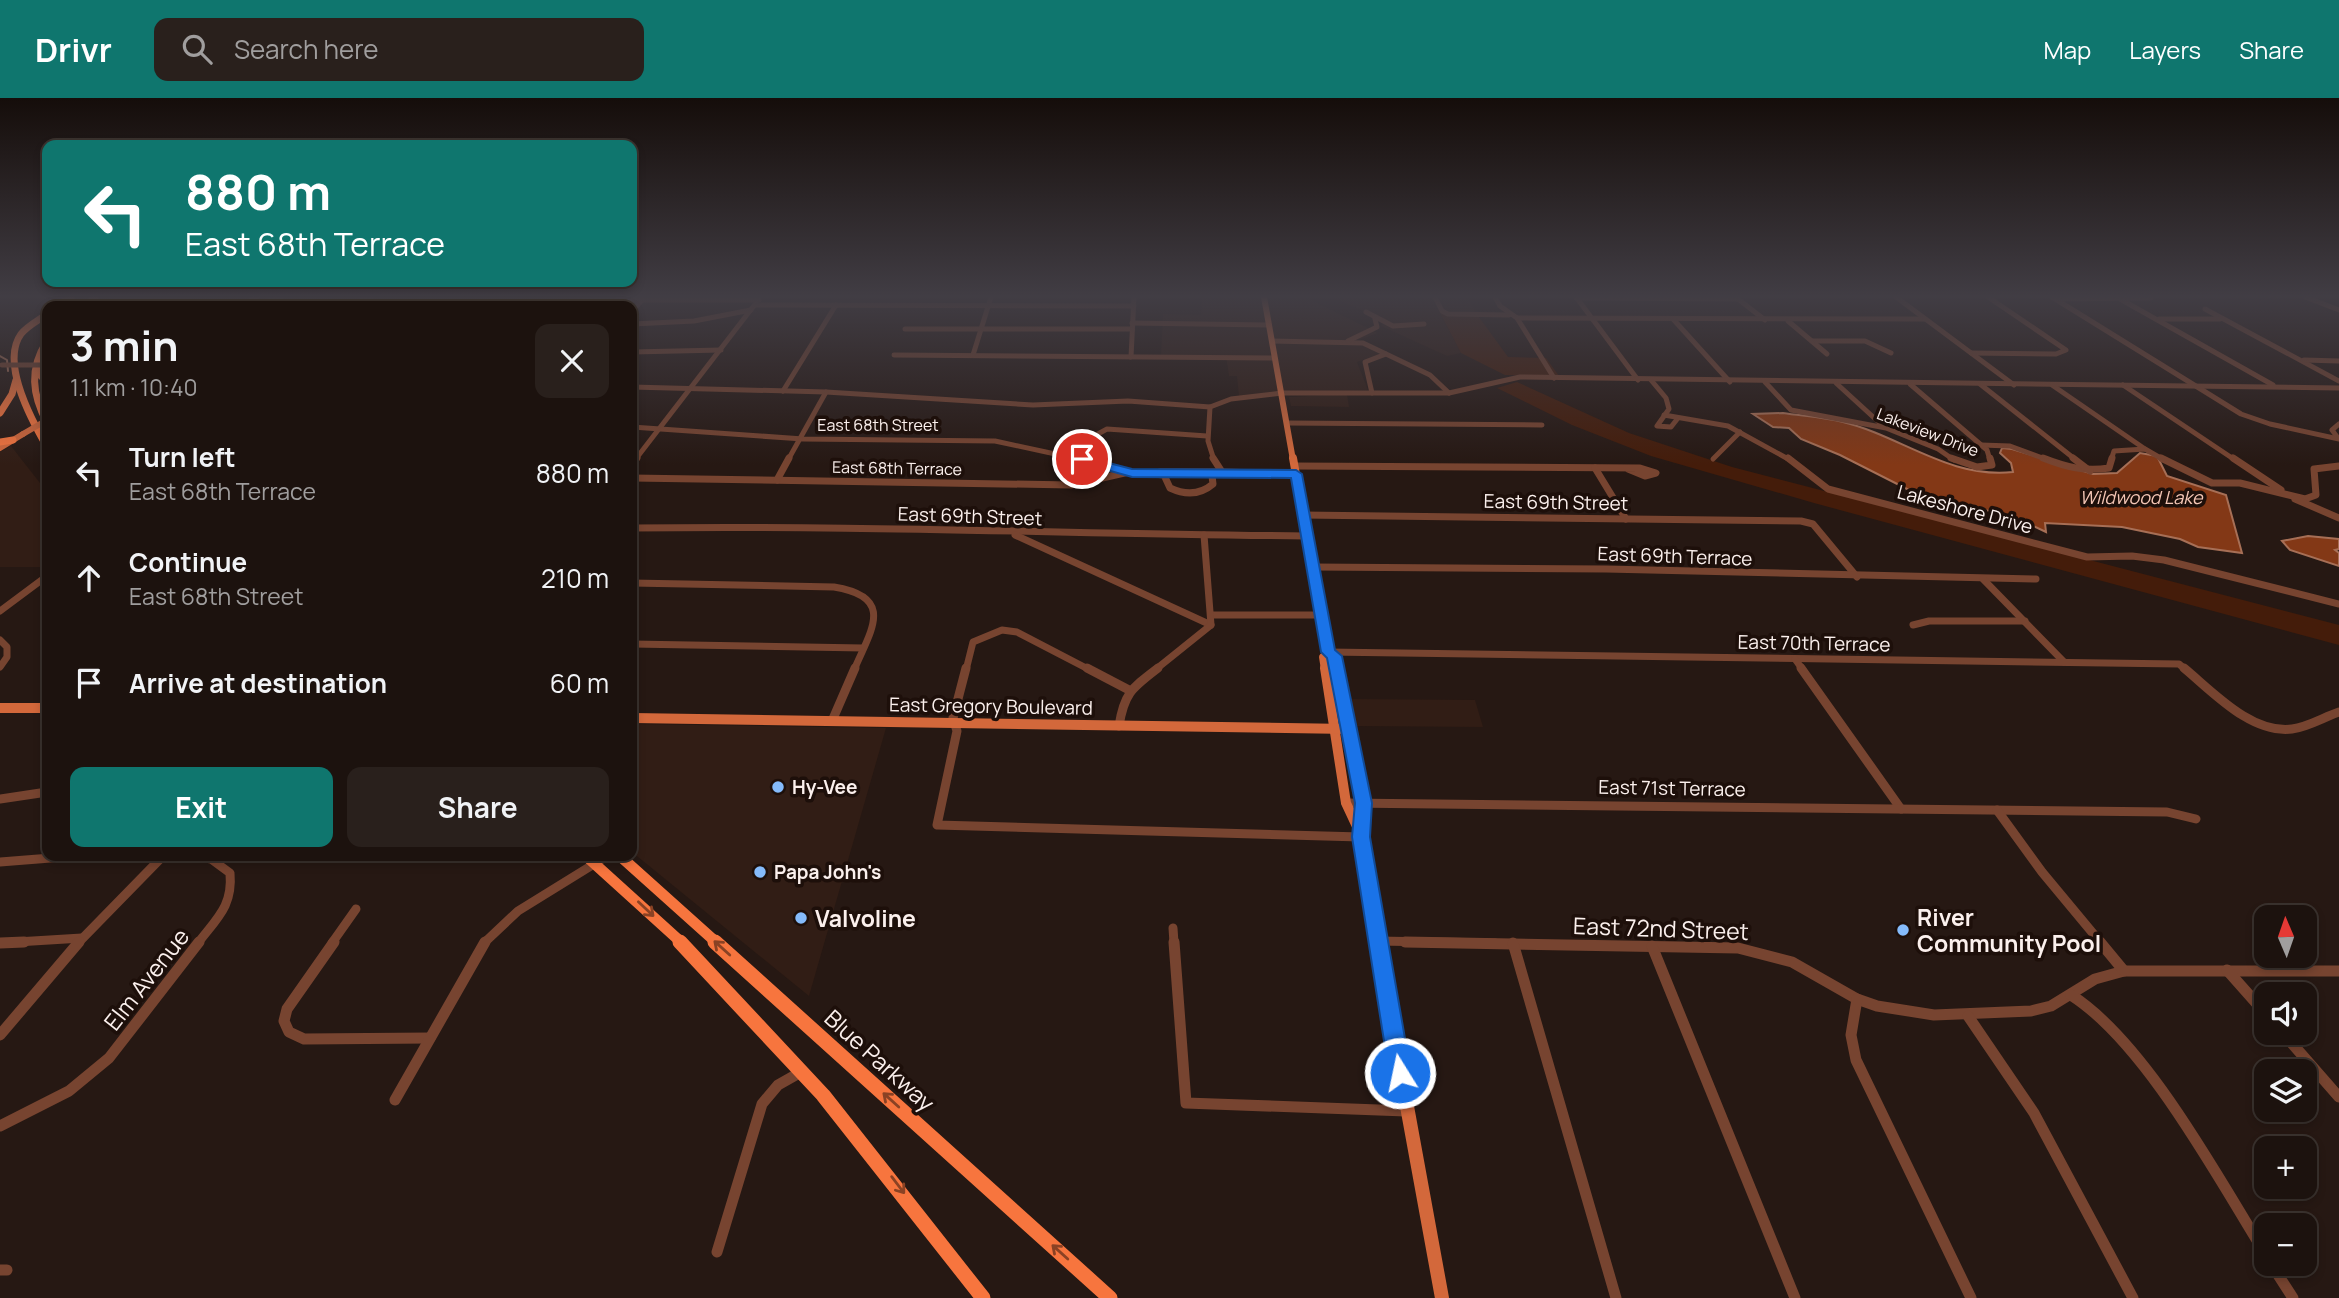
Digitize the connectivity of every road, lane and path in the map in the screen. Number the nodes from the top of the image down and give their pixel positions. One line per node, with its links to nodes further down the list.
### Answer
1 (16, 353): 25 (highway)
2 (42, 353): 51 (highway)
3 (719, 353): 42 (street)
4 (806, 353): 44 (street)
5 (1132, 353): 18 (street)
6 (1274, 353): 19 (main road)
7 (1538, 353): 27 (street)
8 (1618, 353): 28 (street)
9 (1704, 353): 31 (street)
10 (2018, 353): 15 (street)
11 (2145, 353): 39 (street)
12 (2216, 353): 41 (street)
13 (2288, 353): 21 (street)
14 (1386, 354): 47 (street); 48 (street)
15 (1971, 354): 36 (street)
16 (894, 355): 17 (street)
17 (973, 355): 18 (street)
18 (1132, 357): 19 (street)
19 (1275, 358): 46 (main road)
20 (42, 360): 26 (highway)
21 (2301, 360): 22 (street); 30 (street)
22 (2339, 361)
23 (1, 365): 24 (street, bridge)
24 (42, 365)
25 (17, 374): 50 (highway); 63 (highway)
26 (42, 377)
27 (1554, 378): 28 (street); 48 (street)
28 (1638, 380): 29 (street)
29 (1651, 380): 31 (street); 52 (street)
30 (2339, 381)
31 (1730, 382): 32 (street)
32 (1765, 382): 33 (street); 59 (street, Lakeview Drive)
33 (1836, 383): 34 (street); 59 (street)
34 (1910, 384): 35 (street); 68 (street)
35 (1980, 384): 36 (street); 78 (street)
36 (2014, 385): 37 (street)
37 (2052, 385): 38 (street); 70 (street)
38 (2123, 386): 39 (street); 84 (street)
39 (2200, 386): 41 (street); 64 (street)
40 (637, 387): 42 (street)
41 (2276, 387): 43 (street)
42 (692, 388): 44 (street); 60 (street)
43 (2339, 388)
44 (783, 391): 45 (street)
45 (826, 391): 49 (street); 65 (street)
46 (1282, 393): 47 (street); 49 (street); 54 (main road)
47 (1372, 393): 48 (street)
48 (1449, 393)
49 (1210, 407): 62 (street)
50 (0, 412)
51 (42, 413)
52 (1664, 415): 53 (street); 53 (street, Lakeshore Drive)
53 (1678, 418): 61 (street, Lakeshore Drive)
54 (1287, 423): 57 (street); 77 (main road)
55 (42, 424): 66 (main road, bridge)
56 (2339, 424): 64 (street)
57 (1542, 425)
58 (637, 427): 60 (street, East 68th Street)
59 (1886, 428): 68 (street, Lakeview Drive)
60 (661, 429): 65 (street, East 68th Street); 72 (street)
61 (1740, 432): 73 (street); 98 (street, Lakeshore Drive)
62 (1207, 436): 71 (street); 81 (street)
63 (42, 438)
64 (2339, 438)
65 (803, 439): 71 (street, East 68th Street); 83 (street)
66 (13, 440): 67 (highway); 69 (main road)
67 (0, 442)
68 (1980, 445): 78 (street, Lakeview Drive)
69 (0, 448)
70 (2145, 449): 78 (street); 84 (street)
71 (1063, 453): 79 (street, East 68th Street)
72 (637, 458)
73 (1713, 459)
74 (2339, 466): 84 (street)
75 (1595, 468): 76 (street, East 68th Terrace); 77 (street, East 68th Terrace); 87 (street)
76 (1628, 469)
77 (1295, 470): 81 (street, East 68th Terrace); 85 (main road)
78 (2090, 471)
79 (1120, 472): 80 (street, East 68th Terrace); 83 (street, East 68th Terrace)
80 (1160, 472): 81 (street, East 68th Terrace); 81 (street)
81 (1222, 472)
82 (637, 478): 83 (street, East 68th Terrace)
83 (777, 480)
84 (2287, 494): 86 (street)
85 (1303, 515): 87 (street, East 69th Street); 91 (main road)
86 (2339, 518)
87 (1626, 519): 93 (street, East 69th Street)
88 (637, 528): 89 (street, East 69th Street)
89 (1013, 533): 90 (street, East 69th Street); 103 (street)
90 (1204, 535): 91 (street, East 69th Street); 100 (street)
91 (1307, 536): 92 (main road)
92 (1313, 567): 93 (street, East 69th Terrace); 101 (main road)
93 (1857, 577): 94 (street, East 69th Terrace)
94 (1983, 579): 95 (street, East 69th Terrace); 102 (street)
95 (2036, 579)
96 (42, 580): 99 (street)
97 (637, 583): 107 (street)
98 (2339, 604)
99 (0, 611)
100 (1212, 615): 101 (street); 103 (street)
101 (1322, 615): 108 (main road)
102 (2025, 621): 104 (street); 110 (street)
103 (1211, 625): 112 (street)
104 (1913, 625)
105 (0, 640): 111 (street)
106 (637, 644): 107 (street)
107 (863, 648): 117 (street)
108 (1328, 652): 109 (street, East 70th Terrace); 120 (main road); 121 (main road)
109 (1795, 659): 110 (street, East 70th Terrace); 126 (street)
110 (2064, 662): 115 (street, East 70th Terrace)
111 (0, 667)
112 (1129, 690): 118 (street); 119 (street)
113 (1, 708): 114 (main road)
114 (42, 708)
115 (2339, 712)
116 (637, 718): 117 (main road, East Gregory Boulevard)
117 (832, 720): 118 (main road, East Gregory Boulevard)
118 (953, 723): 119 (main road, East Gregory Boulevard); 129 (street)
119 (1119, 726): 120 (main road, East Gregory Boulevard)
120 (1335, 729): 121 (main road, East Gregory Boulevard); 124 (main road)
121 (1349, 729): 125 (main road)
122 (42, 793): 123 (street)
123 (0, 799)
124 (1346, 803): 125 (street, East 71st Terrace); 129 (main road)
125 (1363, 803): 126 (street, East 71st Terrace); 129 (main road)
126 (1901, 809): 127 (street, East 71st Terrace)
127 (1997, 810): 128 (street, East 71st Terrace); 144 (street)
128 (2196, 819)
129 (1361, 837): 140 (main road)
130 (42, 859): 136 (street)
131 (158, 861): 139 (street)
132 (210, 861): 158 (street, Elm Avenue)
133 (592, 861): 152 (street)
134 (599, 861): 154 (highway, one-way to 154)
135 (626, 861): 163 (highway, Blue Parkway, one-way to 135)
136 (0, 862)
137 (356, 909): 152 (street)
138 (1173, 928): 157 (street)
139 (82, 938): 141 (street); 151 (street)
140 (1377, 941): 142 (street, East 72nd Street); 157 (main road)
141 (0, 943)
142 (1513, 943): 143 (street, East 72nd Street); 165 (street)
143 (1652, 946): 148 (street, East 72nd Street); 166 (street)
144 (2124, 971): 145 (street, East 72nd Street); 147 (street, East 72nd Street)
145 (2227, 971): 146 (street, East 72nd Street); 149 (street)
146 (2339, 971)
147 (2071, 995): 150 (street, East 72nd Street); 159 (street)
148 (1857, 999): 150 (street, East 72nd Street); 167 (street)
149 (2254, 1001)
150 (1968, 1016): 168 (street)
151 (2, 1029)
152 (430, 1038): 156 (street)
153 (2293, 1045): 155 (street)
154 (804, 1070): 160 (street); 162 (highway, one-way to 162)
155 (2339, 1097)
156 (395, 1100)
157 (1406, 1111): 164 (main road)
158 (0, 1126)
159 (2254, 1237)
160 (716, 1252)
161 (2279, 1276): 169 (street)
162 (984, 1298)
163 (1110, 1298)
164 (1442, 1298)
165 (1616, 1298)
166 (1795, 1298)
167 (1971, 1298)
168 (2133, 1298)
169 (2293, 1298)

